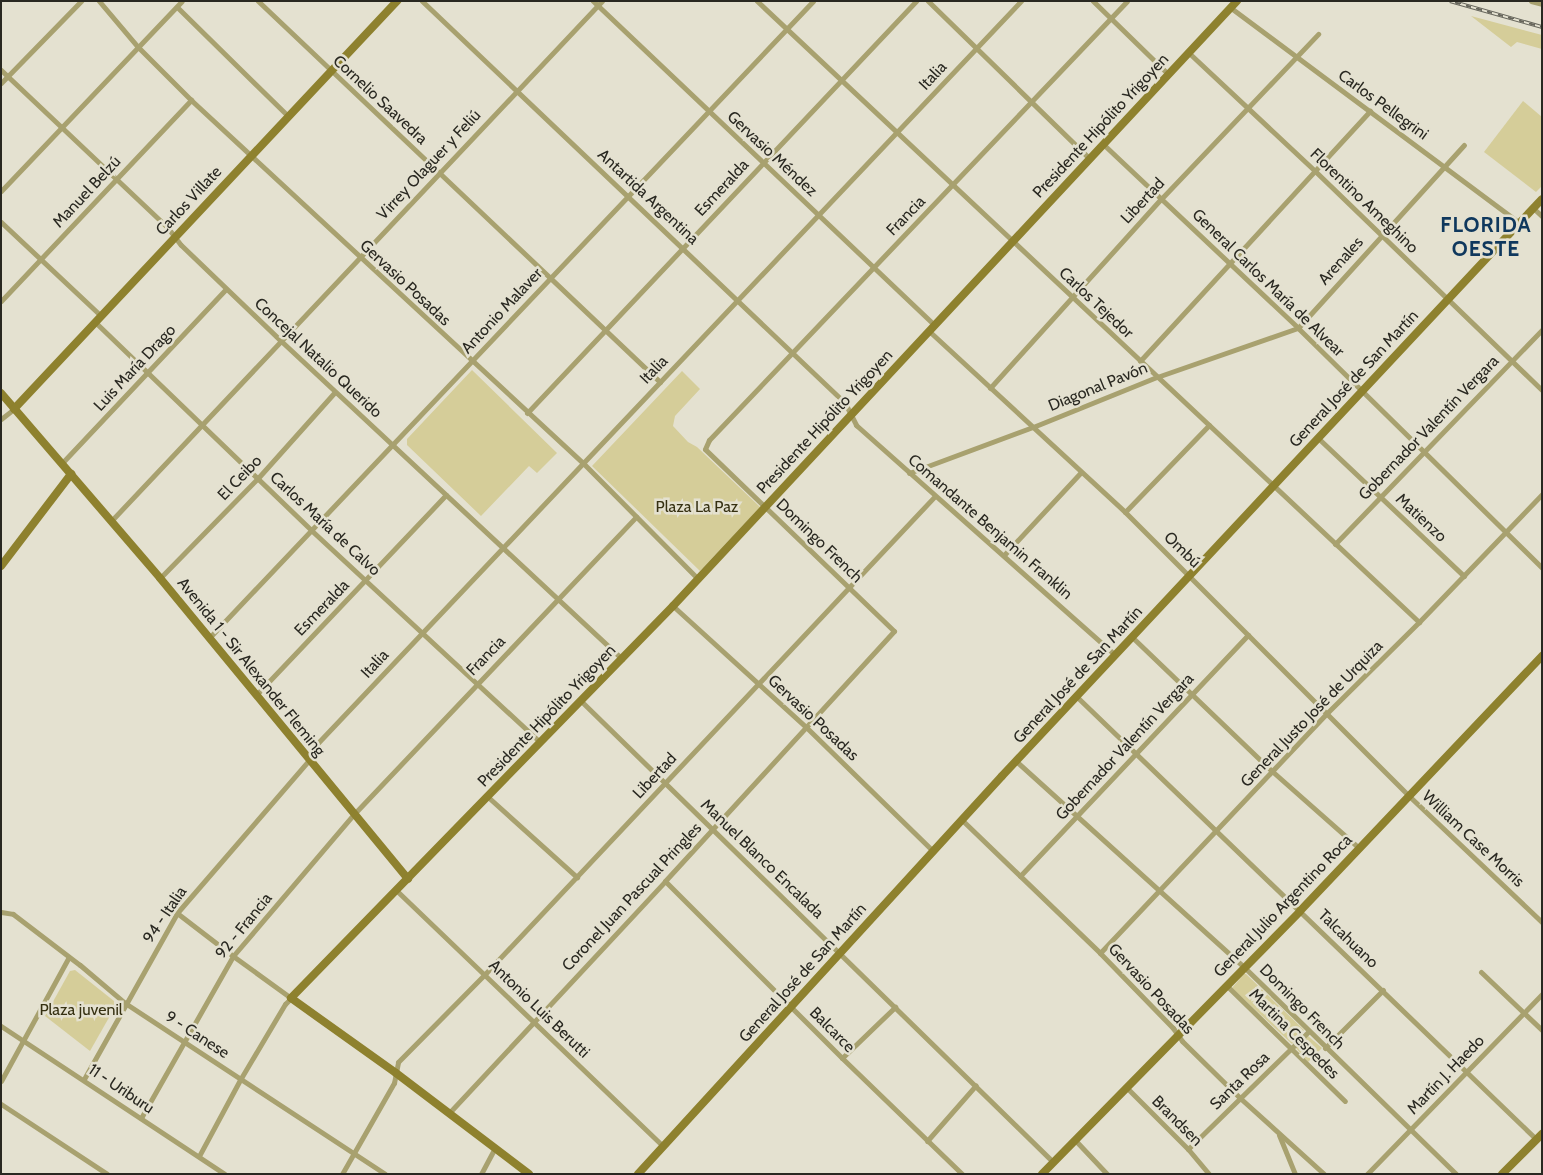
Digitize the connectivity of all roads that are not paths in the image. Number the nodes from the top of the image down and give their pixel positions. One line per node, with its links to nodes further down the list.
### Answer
1 (81, 1): 30 (street)
2 (98, 1): 23 (street, Gervasio Posadas)
3 (182, 1): 18 (street)
4 (258, 1): 28 (street, Cornelio Saavedra)
5 (397, 1): 28 (street, Carlos Villate)
6 (422, 1): 33 (street, Antartida Argentina)
7 (757, 1): 21 (street, Carlos Tejedor)
8 (813, 1): 21 (street, Antonio Malaver)
9 (916, 1): 31 (street, Esmeralda)
10 (928, 1): 24 (street)
11 (1021, 1): 24 (street, Italia)
12 (1093, 1): 20 (street)
13 (1128, 1): 20 (street, Francia)
14 (1237, 1): 19 (street, Presidente Hipólito Yrigoyen)
15 (1531, 1): 17 (street)
16 (598, 3): 33 (street, Virrey Olaguer y Feliú); 38 (street, Gervasio Méndez)
17 (1542, 4)
18 (177, 6): 23 (street); 39 (street)
19 (1231, 8): 25 (street, Presidente Hipólito Yrigoyen); 26 (street, Carlos Pellegrini)
20 (1111, 19): 29 (street); 35 (street, Francia)
21 (786, 29): 31 (street, Carlos Tejedor); 38 (street, Antonio Malaver)
22 (1318, 34): 26 (street, Libertad)
23 (138, 48): 34 (street, Gervasio Posadas); 40 (street)
24 (977, 48): 35 (street); 41 (street, Italia)
25 (1189, 53): 29 (street, Presidente Hipólito Yrigoyen); 36 (street, Florentino Ameghino)
26 (1296, 58): 36 (street, Libertad); 37 (street, Carlos Pellegrini)
27 (1, 70): 30 (street, Concejal Natalio Querido)
28 (331, 71): 39 (street, Carlos Villate); 49 (street, Cornelio Saavedra)
29 (1168, 74): 42 (street, Presidente Hipólito Yrigoyen)
30 (8, 76): 32 (street); 40 (street, Concejal Natalio Querido)
31 (841, 80): 41 (street, Carlos Tejedor); 46 (street, Esmeralda)
32 (1, 83)
33 (516, 90): 49 (street, Virrey Olaguer y Feliú); 53 (street, Antartida Argentina)
34 (191, 100): 44 (street, Gervasio Posadas); 50 (street, Manuel Belzú)
35 (1032, 102): 45 (street); 51 (street, Francia)
36 (1248, 110): 48 (street, Florentino Ameghino); 54 (street, Libertad)
37 (1370, 111): 47 (street, Carlos Pellegrini); 48 (street)
38 (708, 112): 46 (street, Gervasio Méndez); 53 (street, Antonio Malaver)
39 (288, 116): 44 (street, Carlos Villate)
40 (62, 127): 50 (street, Concejal Natalio Querido); 52 (street)
41 (896, 132): 51 (street, Carlos Tejedor); 57 (street, Italia)
42 (1103, 144): 45 (street, Presidente Hipólito Yrigoyen); 54 (street, General Carlos María de Alvear)
43 (1464, 145): 47 (street, Arenales)
44 (250, 156): 62 (street, Carlos Villate); 65 (street, Gervasio Posadas)
45 (1090, 158): 63 (street, Presidente Hipólito Yrigoyen)
46 (763, 163): 57 (street, Gervasio Méndez); 64 (street, Esmeralda)
47 (1445, 167): 60 (street, Carlos Pellegrini); 61 (street, Arenales)
48 (1316, 171): 61 (street, Florentino Ameghino); 67 (street)
49 (439, 173): 65 (street, Virrey Olaguer y Feliú); 69 (street, Cornelio Saavedra)
50 (117, 179): 62 (street, Concejal Natalio Querido); 66 (street, Manuel Belzú)
51 (953, 185): 63 (street, Carlos Tejedor); 68 (street, Francia)
52 (1, 191)
53 (628, 196): 64 (street, Antartida Argentina); 69 (street, Antonio Malaver)
54 (1161, 199): 67 (street, General Carlos María de Alvear); 71 (street, Libertad)
55 (1542, 199): 56 (street, General José de San Martín)
56 (1533, 208): 58 (street); 60 (street, General José de San Martín)
57 (818, 215): 68 (street, Gervasio Méndez); 73 (street, Italia)
58 (1542, 216)
59 (1, 222): 66 (street)
60 (1519, 223): 72 (street, General José de San Martín)
61 (1382, 235): 72 (street, Florentino Ameghino); 78 (street, Arenales)
62 (174, 238): 70 (street, Concejal Natalio Querido); 75 (street, Carlos Villate)
63 (1012, 240): 71 (street, Carlos Tejedor); 77 (street, Presidente Hipólito Yrigoyen)
64 (683, 248): 73 (street, Antartida Argentina); 79 (street, Esmeralda)
65 (359, 258): 81 (street, Virrey Olaguer y Feliú); 83 (street, Gervasio Posadas)
66 (41, 260): 74 (street, Manuel Belzú); 75 (street)
67 (1229, 262): 78 (street, General Carlos María de Alvear); 84 (street)
68 (875, 267): 77 (street, Gervasio Méndez); 82 (street, Francia)
69 (550, 278): 79 (street, Cornelio Saavedra); 83 (street, Antonio Malaver)
70 (226, 289): 81 (street, Concejal Natalio Querido); 86 (street, Luis María Drago)
71 (1072, 297): 84 (street, Carlos Tejedor); 89 (street, Libertad)
72 (1448, 299): 85 (street, Florentino Ameghino); 91 (street, General José de San Martín)
73 (738, 300): 82 (street, Antartida Argentina); 88 (street, Italia)
74 (1, 301)
75 (101, 316): 76 (street, Carlos Villate)
76 (95, 322): 86 (street, Carlos María de Calvo); 94 (street, Carlos Villate)
77 (932, 328): 89 (street, Ombú); 96 (street, Presidente Hipólito Yrigoyen)
78 (1298, 328): 87 (street, Diagonal Pavón); 91 (street, General Carlos María de Alvear)
79 (605, 330): 88 (street, Cornelio Saavedra); 95 (street, Esmeralda)
80 (1542, 330): 85 (street, Gobernador Valentín Vergara)
81 (280, 340): 92 (street, Concejal Natalio Querido); 98 (street, Virrey Olaguer y Feliú)
82 (793, 353): 96 (street, Antartida Argentina); 103 (street, Francia)
83 (472, 361): 95 (street, Gervasio Posadas); 102 (street, Antonio Malaver)
84 (1140, 361): 87 (street, Carlos Tejedor)
85 (1512, 361): 90 (street, Florentino Ameghino); 104 (street, Gobernador Valentín Vergara)
86 (149, 373): 98 (street, Carlos María de Calvo); 105 (street, Luis María Drago)
87 (1157, 377): 99 (street, Carlos Tejedor); 100 (street, Diagonal Pavón)
88 (660, 382): 106 (street, Italia)
89 (990, 388): 100 (street, Ombú)
90 (1542, 390)
91 (1362, 391): 101 (street, General José de San Martín); 104 (street, General Carlos María de Alvear)
92 (335, 392): 102 (street, Concejal Natalio Querido); 110 (street, El Ceibo)
93 (1, 393): 94 (street, Avenida 1 - Sir Alexander Fleming)
94 (14, 408): 97 (street, Carlos Villate); 105 (street, Avenida 1 - Sir Alexander Fleming)
95 (527, 413): 106 (street, Gervasio Posadas)
96 (851, 416): 108 (street, Comandante Benjamin Franklin); 116 (street, Presidente Hipólito Yrigoyen)
97 (1, 419)
98 (202, 423): 110 (street, Carlos María de Calvo); 119 (street, Virrey Olaguer y Feliú)
99 (1209, 425): 111 (street, Carlos Tejedor); 117 (street)
100 (1033, 427): 107 (street, Ombú); 108 (street, Diagonal Pavón)
101 (1318, 438): 111 (street, General José de San Martín); 115 (street, Matienzo)
102 (392, 445): 113 (street, Concejal Natalio Querido); 120 (street, Antonio Malaver)
103 (706, 449): 116 (street, Domingo French)
104 (1424, 451): 115 (street, Gobernador Valentín Vergara); 121 (street, General Carlos María de Alvear)
105 (62, 462): 109 (street, Avenida 1 - Sir Alexander Fleming)
106 (583, 463): 118 (street, Gervasio Posadas); 123 (street, Italia)
107 (1081, 472): 117 (street, Ombú); 124 (street)
108 (909, 473): 114 (street, Comandante Benjamin Franklin)
109 (71, 474): 119 (street, Avenida 1 - Sir Alexander Fleming); 125 (street)
110 (258, 478): 120 (street, Carlos María de Calvo); 129 (street, El Ceibo)
111 (1274, 486): 122 (street, Carlos Tejedor); 127 (street, General José de San Martín)
112 (1542, 494): 121 (street, General Justo José de Urquiza)
113 (446, 495): 123 (street, Concejal Natalio Querido); 131 (street, Esmeralda)
114 (935, 496): 124 (street, Comandante Benjamin Franklin); 132 (street, Libertad)
115 (1381, 497): 122 (street, Gobernador Valentín Vergara); 128 (street, Matienzo)
116 (765, 507): 130 (street, Presidente Hipólito Yrigoyen); 132 (street, Domingo French)
117 (1125, 512): 127 (street, Ombú)
118 (636, 517): 130 (street, Gervasio Posadas); 133 (street, Francia)
119 (112, 520): 129 (street, Avenida 1 - Sir Alexander Fleming)
120 (311, 530): 131 (street, Carlos María de Calvo); 140 (street, Antonio Malaver)
121 (1504, 532): 126 (street, General Carlos María de Alvear); 128 (street, General Justo José de Urquiza)
122 (1335, 544): 135 (street, Carlos Tejedor)
123 (503, 547): 133 (street, Concejal Natalio Querido); 137 (street, Italia)
124 (1004, 555): 141 (street, Comandante Benjamin Franklin)
125 (1, 566)
126 (1542, 568)
127 (1190, 575): 138 (street, Ombú); 139 (street, General José de San Martín)
128 (1464, 576): 135 (street, General Justo José de Urquiza)
129 (160, 578): 140 (street, Avenida 1 - Sir Alexander Fleming)
130 (698, 578): 134 (street, Presidente Hipólito Yrigoyen)
131 (366, 580): 137 (street, Carlos María de Calvo); 147 (street, Esmeralda)
132 (850, 587): 136 (street, Domingo French); 145 (street, Libertad)
133 (558, 599): 143 (street, Concejal Natalio Querido); 144 (street, Francia)
134 (673, 606): 143 (street, Presidente Hipólito Yrigoyen); 145 (street, Gervasio Posadas)
135 (1419, 622): 150 (street, General Justo José de Urquiza)
136 (894, 631): 151 (street, Coronel Juan Pascual Pringles)
137 (422, 632): 144 (street, Carlos María de Calvo); 154 (street, Italia)
138 (1248, 636): 146 (street, Gobernador Valentín Vergara); 150 (street, Ombú)
139 (1132, 637): 141 (street, General José de San Martín); 146 (street)
140 (209, 638): 147 (street, Avenida 1 - Sir Alexander Fleming)
141 (1115, 655): 148 (street, General José de San Martín)
142 (1542, 656): 158 (street, General Julio Argentino Roca)
143 (622, 659): 149 (street, Presidente Hipólito Yrigoyen)
144 (477, 683): 152 (street, Carlos María de Calvo); 160 (street, Francia)
145 (759, 684): 151 (street, Gervasio Posadas); 157 (street, Libertad)
146 (1193, 694): 153 (street, Gobernador Valentín Vergara); 156 (street)
147 (256, 695): 154 (street, Avenida 1 - Sir Alexander Fleming)
148 (1076, 696): 153 (street, Talcahuano); 155 (street, General José de San Martín)
149 (581, 701): 152 (street, Presidente Hipólito Yrigoyen); 157 (street, Manuel Blanco Encalada)
150 (1327, 713): 156 (street, General Justo José de Urquiza); 158 (street, Ombú)
151 (807, 728): 163 (street, Coronel Juan Pascual Pringles); 166 (street, Gervasio Posadas)
152 (540, 742): 159 (street, Presidente Hipólito Yrigoyen)
153 (1136, 754): 161 (street, Gobernador Valentín Vergara); 164 (street, Talcahuano)
154 (310, 760): 160 (street, Avenida 1 - Sir Alexander Fleming); 175 (street, 94 - Italia)
155 (1016, 760): 161 (street, Domingo French); 162 (street, General José de San Martín)
156 (1274, 772): 164 (street, General Justo José de Urquiza); 165 (street)
157 (666, 782): 163 (street, Manuel Blanco Encalada); 168 (street, Libertad)
158 (1408, 795): 165 (street, General Julio Argentino Roca); 176 (street, William Case Morris)
159 (488, 797): 168 (street); 169 (street, Presidente Hipólito Yrigoyen)
160 (354, 814): 169 (street, Avenida 1 - Sir Alexander Fleming); 179 (street, 92 - Francia)
161 (1077, 816): 167 (street, Gobernador Valentín Vergara); 172 (street, Domingo French)
162 (962, 820): 166 (street, General José de San Martín); 167 (street, Gervasio Posadas)
163 (712, 828): 170 (street, Coronel Juan Pascual Pringles); 177 (street, Manuel Blanco Encalada)
164 (1217, 831): 172 (street, General Justo José de Urquiza); 173 (street, Talcahuano)
165 (1359, 848): 173 (street, General Julio Argentino Roca)
166 (934, 851): 177 (street, General José de San Martín)
167 (1020, 876): 178 (street, Gervasio Posadas)
168 (576, 877): 183 (street, Libertad)
169 (408, 879): 171 (street, Presidente Hipólito Yrigoyen)
170 (665, 881): 189 (street, Balcarce); 192 (street, Coronel Juan Pascual Pringles)
171 (397, 891): 183 (street, Antonio Luis Berutti); 187 (street, Presidente Hipólito Yrigoyen)
172 (1159, 891): 178 (street, General Justo José de Urquiza); 181 (street, Domingo French)
173 (1300, 911): 181 (street, General Julio Argentino Roca); 185 (street, Talcahuano)
174 (1, 912): 180 (street, 9 - Canese)
175 (178, 913): 179 (street); 188 (street, 94 - Italia)
176 (1542, 922)
177 (840, 952): 189 (street, General José de San Martín); 190 (street, Manuel Blanco Encalada)
178 (1100, 953): 196 (street, Gervasio Posadas)
179 (233, 956): 187 (street); 198 (street, 92 - Francia)
180 (69, 957): 188 (street, 9 - Canese); 197 (street)
181 (1244, 968): 184 (street, General Julio Argentino Roca); 195 (street, Domingo French)
182 (1481, 972): 191 (street)
183 (485, 974): 192 (street, Antonio Luis Berutti); 203 (street, Libertad)
184 (1226, 984): 196 (street, General Julio Argentino Roca); 199 (street, Martina Cespedes)
185 (1382, 990): 200 (street); 202 (street, Talcahuano)
186 (1542, 994): 191 (street, Martín J. Haedo)
187 (291, 998): 203 (street); 204 (street)
188 (125, 1003): 198 (street, 9 - Canese); 205 (street, 94 - Italia)
189 (791, 1007): 201 (street, Balcarce); 219 (street, General José de San Martín)
190 (896, 1007): 201 (street); 207 (street, Manuel Blanco Encalada)
191 (1524, 1013): 194 (street); 202 (street, Martín J. Haedo)
192 (534, 1022): 212 (street, Coronel Juan Pascual Pringles); 219 (street, Antonio Luis Berutti)
193 (1, 1026): 197 (street, 11 - Uriburu)
194 (1542, 1030)
195 (1308, 1032): 199 (street, Santa Rosa); 200 (street, Domingo French)
196 (1177, 1034): 208 (street, General Julio Argentino Roca); 209 (street, Gervasio Posadas)
197 (24, 1040): 205 (street, 11 - Uriburu); 206 (street)
198 (184, 1041): 204 (street, 9 - Canese); 213 (street, 92 - Francia)
199 (1292, 1048): 209 (street, Santa Rosa); 210 (street, Martina Cespedes)
200 (1325, 1048): 214 (street, Domingo French)
201 (842, 1058): 218 (street, Balcarce)
202 (1467, 1071): 214 (street, Martín J. Haedo); 216 (street, Talcahuano)
203 (396, 1073): 212 (street); 222 (street, Libertad)
204 (241, 1078): 222 (street, 9 - Canese); 223 (street)
205 (84, 1079): 213 (street, 11 - Uriburu)
206 (1, 1081)
207 (976, 1085): 218 (street); 224 (street, Manuel Blanco Encalada)
208 (1126, 1087): 217 (street, General Julio Argentino Roca); 221 (street, Brandsen)
209 (1240, 1098): 215 (street, Gervasio Posadas); 221 (street, Santa Rosa)
210 (1345, 1101)
211 (1, 1104): 225 (street)
212 (449, 1113): 220 (street)
213 (141, 1118): 223 (street, 11 - Uriburu)
214 (1410, 1130): 238 (street, Martín J. Haedo); 239 (street, Domingo French)
215 (1278, 1132): 236 (street); 237 (street, Gervasio Posadas)
216 (1539, 1136): 240 (street)
217 (1075, 1140): 224 (street, General Julio Argentino Roca); 234 (street)
218 (927, 1141): 232 (street, Balcarce)
219 (664, 1146): 231 (street, General José de San Martín)
220 (496, 1148): 229 (street); 230 (street)
221 (1188, 1149): 235 (street, Brandsen)
222 (353, 1153): 227 (street, Libertad); 228 (street, 9 - Canese)
223 (199, 1156): 226 (street, 11 - Uriburu)
224 (1053, 1162): 233 (street, General Julio Argentino Roca)
225 (107, 1174)
226 (225, 1174)
227 (342, 1174)
228 (384, 1174)
229 (481, 1174)
230 (529, 1174)
231 (638, 1174)
232 (962, 1174)
233 (1042, 1174)
234 (1107, 1174)
235 (1209, 1174)
236 (1294, 1174)
237 (1324, 1174)
238 (1368, 1174)
239 (1456, 1174)
240 (1502, 1174)

